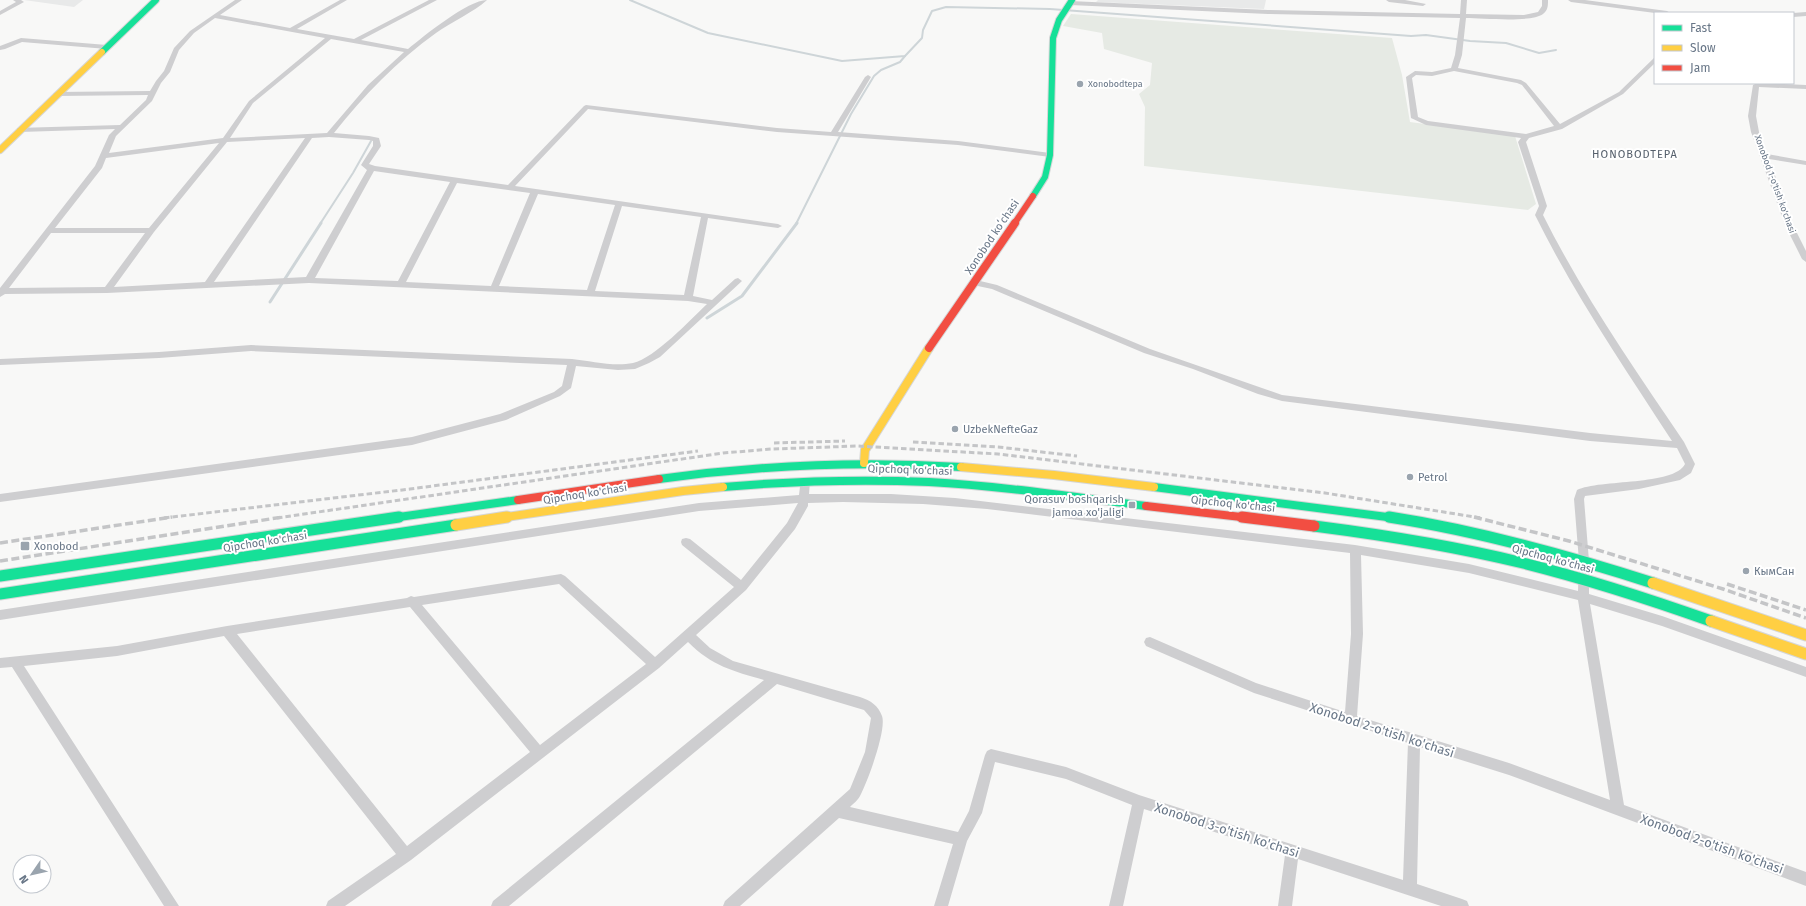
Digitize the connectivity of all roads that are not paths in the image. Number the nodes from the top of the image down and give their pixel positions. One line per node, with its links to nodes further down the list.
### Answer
1 (16, 0): 16 (street)
2 (156, 0): 26 (main road)
3 (240, 0): 20 (street)
4 (344, 0): 22 (street)
5 (434, 0): 24 (street)
6 (484, 0): 29 (street)
7 (1389, 0): 12 (street)
8 (1464, 0): 21 (street)
9 (1545, 0): 21 (street)
10 (1571, 0): 14 (street)
11 (1620, 0): 14 (street)
12 (1423, 2): 18 (street)
13 (1068, 6): 18 (street); 46 (main road, Xonobod koʻchasi)
14 (1622, 7): 15 (street)
15 (1660, 12)
16 (0, 13)
17 (1806, 14): 19 (street)
18 (1422, 15): 21 (street)
19 (1794, 15)
20 (214, 16): 22 (street); 35 (street)
21 (1464, 16): 31 (street)
22 (290, 30): 23 (street)
23 (330, 37): 24 (street); 44 (street)
24 (355, 41): 29 (street)
25 (10, 45): 26 (street); 27 (street); 28 (street)
26 (106, 47): 36 (main road)
27 (0, 48)
28 (0, 51)
29 (409, 51): 42 (street)
30 (1654, 60): 38 (street)
31 (1454, 69): 38 (street); 43 (street)
32 (868, 77): 40 (street)
33 (1755, 84): 34 (street, Xonobod 1-o'tish ko'chasi); 48 (street, Xonobod 1-o'tish ko'chasi)
34 (1806, 87)
35 (152, 93): 36 (street); 37 (street)
36 (56, 94): 39 (main road)
37 (121, 127): 39 (street); 47 (street)
38 (1559, 127): 43 (street)
39 (20, 130): 45 (main road)
40 (833, 135): 46 (street); 52 (street)
41 (310, 136): 42 (street); 44 (street); 64 (street)
42 (329, 136): 50 (street)
43 (1526, 136): 74 (street)
44 (225, 140): 47 (street); 57 (street)
45 (0, 150)
46 (1050, 155): 63 (main road, Xonobod koʻchasi)
47 (103, 156): 58 (street)
48 (1763, 156): 49 (street); 59 (street, Xonobod 1-o'tish ko'chasi)
49 (1806, 163)
50 (372, 168): 51 (street); 61 (street)
51 (455, 180): 52 (street); 65 (street)
52 (509, 188): 53 (street)
53 (535, 191): 54 (street); 66 (street)
54 (619, 203): 55 (street); 69 (street)
55 (705, 216): 56 (street); 70 (street)
56 (778, 226)
57 (151, 230): 58 (street); 67 (street)
58 (49, 231): 68 (street)
59 (1802, 244): 60 (street, Xonobod 1-o'tish ko'chasi)
60 (1806, 259)
61 (309, 280): 64 (street); 65 (street)
62 (738, 281): 71 (street)
63 (976, 283): 74 (street); 75 (main road, Xonobod koʻchasi)
64 (208, 285): 67 (street)
65 (400, 285): 66 (street)
66 (494, 289): 69 (street)
67 (107, 290): 68 (street)
68 (1, 292)
69 (590, 294): 70 (street)
70 (688, 298): 71 (street)
71 (714, 303): 73 (street)
72 (0, 362): 73 (street)
73 (572, 362): 79 (street)
74 (1680, 445): 83 (street)
75 (864, 463): 76 (main road, Qipchoq ko'chasi); 77 (main road, Xonobod koʻchasi); 83 (main road, Qipchoq ko'chasi)
76 (806, 464): 78 (main road); 84 (main road, Qipchoq ko'chasi)
77 (863, 480): 78 (main road, Qipchoq ko'chasi); 85 (main road, Qipchoq ko'chasi)
78 (805, 481): 80 (street); 87 (main road, Qipchoq ko'chasi)
79 (0, 498)
80 (804, 498): 82 (street); 86 (street); 90 (street)
81 (686, 542): 86 (street)
82 (1355, 549): 88 (street); 101 (street)
83 (1584, 561): 85 (street); 93 (main road, Qipchoq ko'chasi)
84 (0, 576)
85 (1584, 579): 88 (street); 95 (main road, Qipchoq ko'chasi)
86 (742, 587): 92 (street)
87 (0, 594)
88 (1583, 597): 99 (street); 105 (street)
89 (411, 601): 91 (street); 98 (street); 103 (street)
90 (0, 615)
91 (227, 631): 96 (street); 109 (street)
92 (688, 635): 98 (street); 100 (street)
93 (1806, 635)
94 (1150, 642): 101 (street, Xonobod 2-o'tish ko'chasi)
95 (1806, 654)
96 (15, 662): 97 (street); 113 (street)
97 (0, 663)
98 (655, 664): 103 (street)
99 (1806, 672)
100 (775, 679): 106 (street); 115 (street)
101 (1351, 720): 102 (street, Xonobod 2-o'tish ko'chasi)
102 (1414, 740): 105 (street, Xonobod 2-o'tish ko'chasi); 111 (street)
103 (539, 753): 109 (street)
104 (1139, 801): 107 (street, Xonobod 3-o'tish ko'chasi); 108 (street, Xonobod 3-o'tish ko'chasi); 118 (street)
105 (1618, 810): 110 (street, Xonobod 2-o'tish ko'chasi)
106 (837, 811): 107 (street); 116 (street)
107 (961, 839): 117 (street)
108 (1292, 851): 111 (street, Xonobod 3-o'tish ko'chasi); 119 (street)
109 (406, 855): 114 (street)
110 (1806, 879)
111 (1410, 888): 112 (street, Xonobod 3-o'tish ko'chasi)
112 (1455, 905)
113 (172, 906)
114 (333, 906)
115 (498, 906)
116 (730, 906)
117 (941, 906)
118 (1116, 906)
119 (1286, 906)

